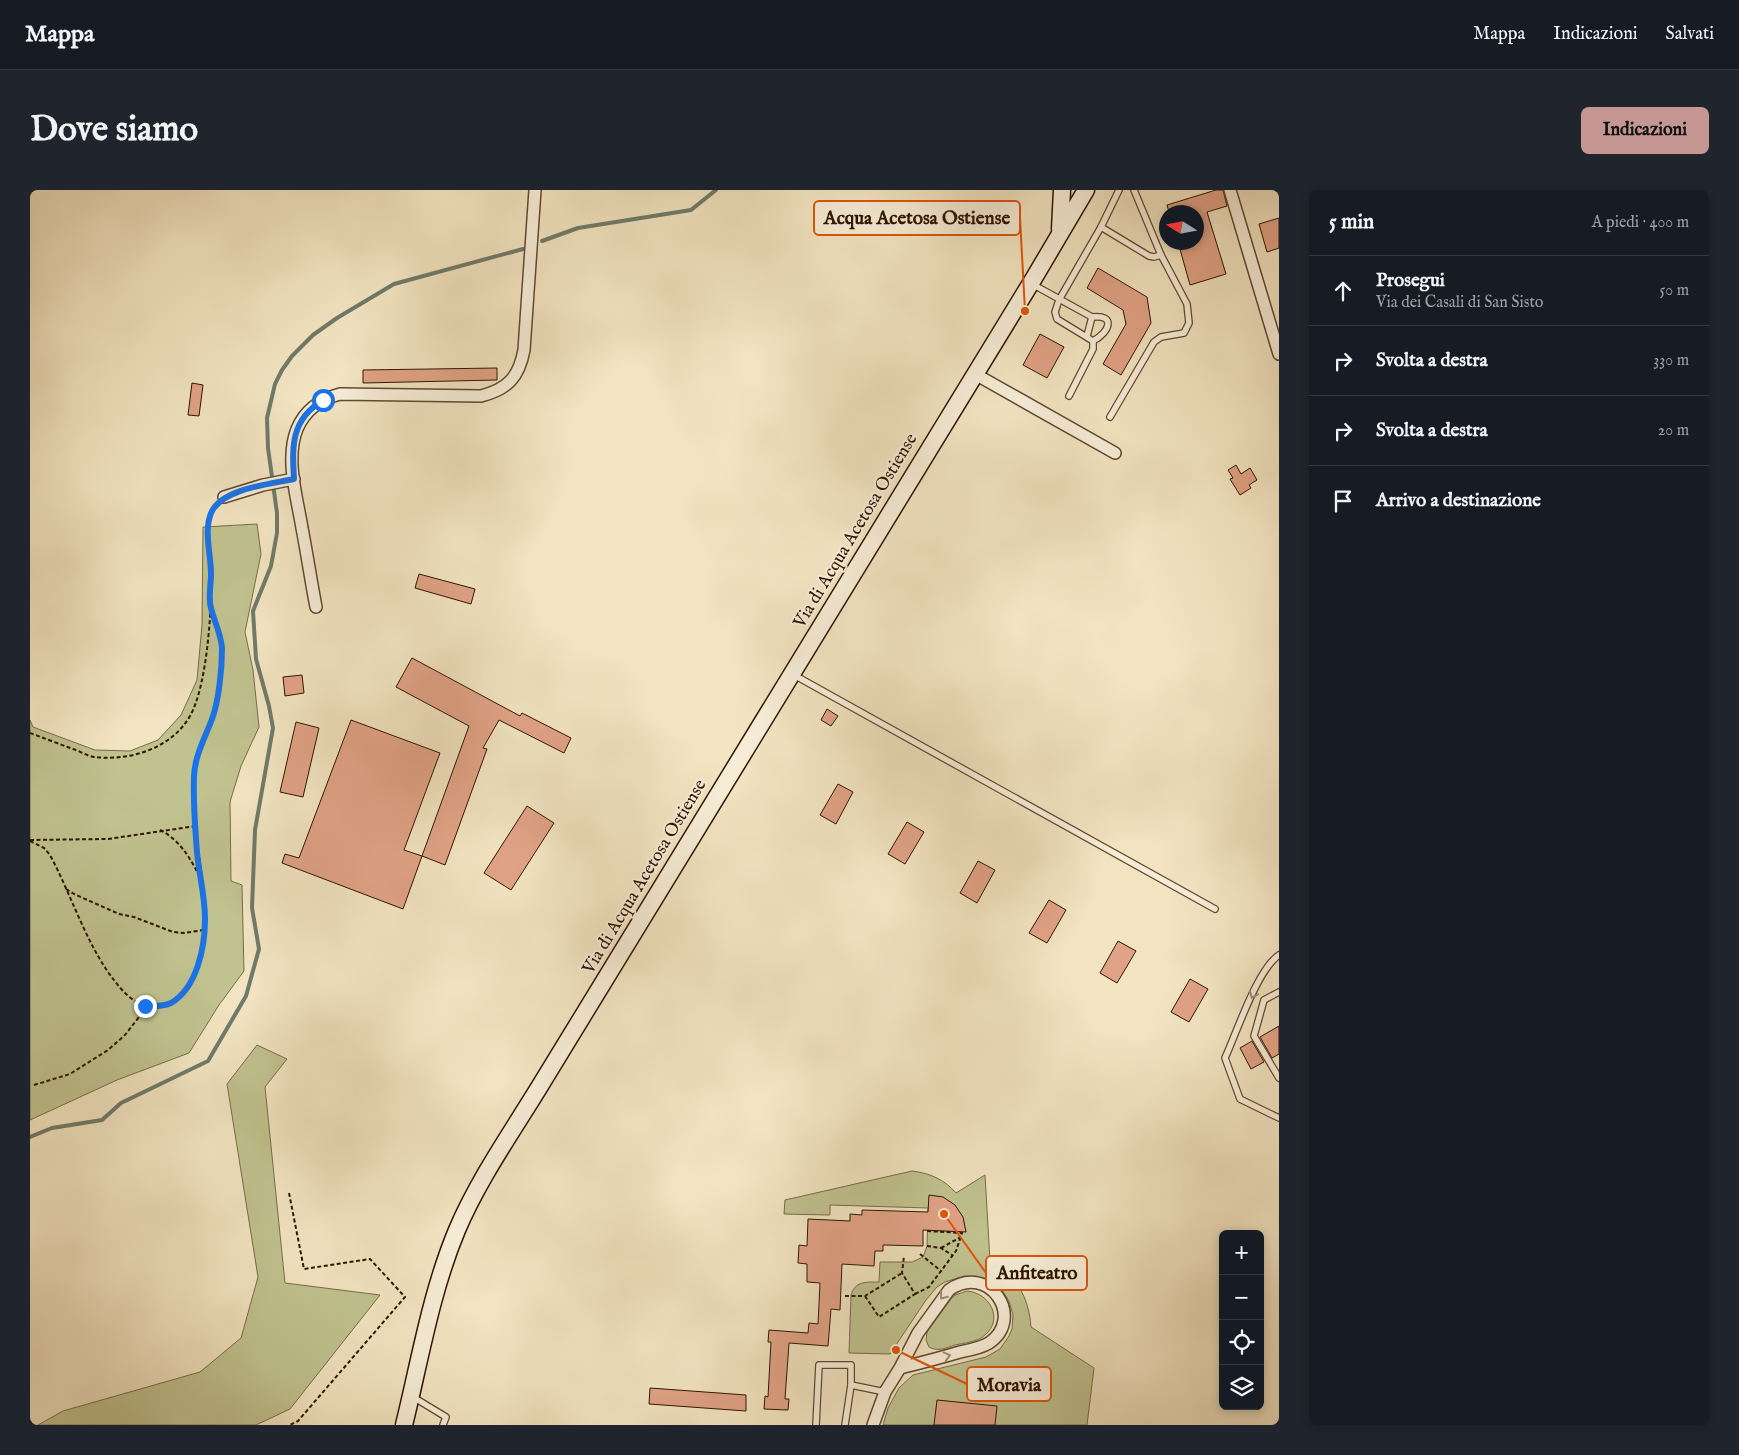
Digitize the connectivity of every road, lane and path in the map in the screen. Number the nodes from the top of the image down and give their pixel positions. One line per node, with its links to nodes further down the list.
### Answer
1 (536, 190): 20 (street)
2 (1062, 190): 8 (street)
3 (1086, 190): 8 (street, Via di Acqua Acetosa Ostiense)
4 (1119, 190): 7 (lane)
5 (1134, 190): 9 (lane)
6 (1230, 190): 15 (street)
7 (1101, 226): 9 (lane); 11 (lane)
8 (1060, 233): 10 (street, Via di Acqua Acetosa Ostiense)
9 (1161, 255): 18 (lane)
10 (1030, 283): 11 (lane); 16 (street, Via di Acqua Acetosa Ostiense)
11 (1059, 300): 12 (lane); 13 (lane)
12 (1092, 317): 13 (lane); 14 (lane)
13 (1086, 336): 14 (lane)
14 (1093, 341): 17 (lane)
15 (1279, 354)
16 (975, 374): 19 (street); 24 (street, Via di Acqua Acetosa Ostiense)
17 (1069, 396)
18 (1110, 417)
19 (1115, 453)
20 (294, 479): 21 (street); 23 (street)
21 (224, 497): 22 (path)
22 (210, 607): 25 (path); 26 (path)
23 (316, 607)
24 (792, 674): 31 (lane); 55 (street, Via di Acqua Acetosa Ostiense)
25 (30, 733)
26 (196, 826): 27 (path); 29 (path)
27 (160, 830): 28 (path); 29 (path)
28 (30, 841): 30 (path)
29 (202, 879): 32 (path)
30 (66, 889): 32 (path); 35 (path)
31 (1215, 910)
32 (204, 930): 35 (path)
33 (1279, 955): 38 (lane, one-way to 38)
34 (1279, 992): 36 (lane)
35 (145, 1006): 37 (path)
36 (1279, 1078)
37 (34, 1085)
38 (1279, 1118)
39 (289, 1193): 56 (path)
40 (927, 1231): 41 (path)
41 (961, 1236): 43 (path); 45 (path)
42 (927, 1246): 43 (path)
43 (941, 1248): 45 (path)
44 (920, 1254): 47 (path)
45 (952, 1255): 47 (path)
46 (904, 1256): 48 (path)
47 (941, 1271): 49 (path)
48 (902, 1273): 49 (path); 51 (path)
49 (915, 1294): 51 (path)
50 (845, 1296): 51 (path)
51 (865, 1296)
52 (900, 1368): 52 (street, one-way to 52); 54 (street)
53 (851, 1385): 54 (lane); 61 (lane); 62 (lane)
54 (885, 1392): 63 (street)
55 (411, 1396): 59 (street, Via di Acqua Acetosa Ostiense); 60 (lane)
56 (298, 1421): 57 (path); 58 (path)
57 (290, 1425)
58 (302, 1425)
59 (404, 1425)
60 (443, 1425)
61 (816, 1425)
62 (845, 1425)
63 (873, 1425)

